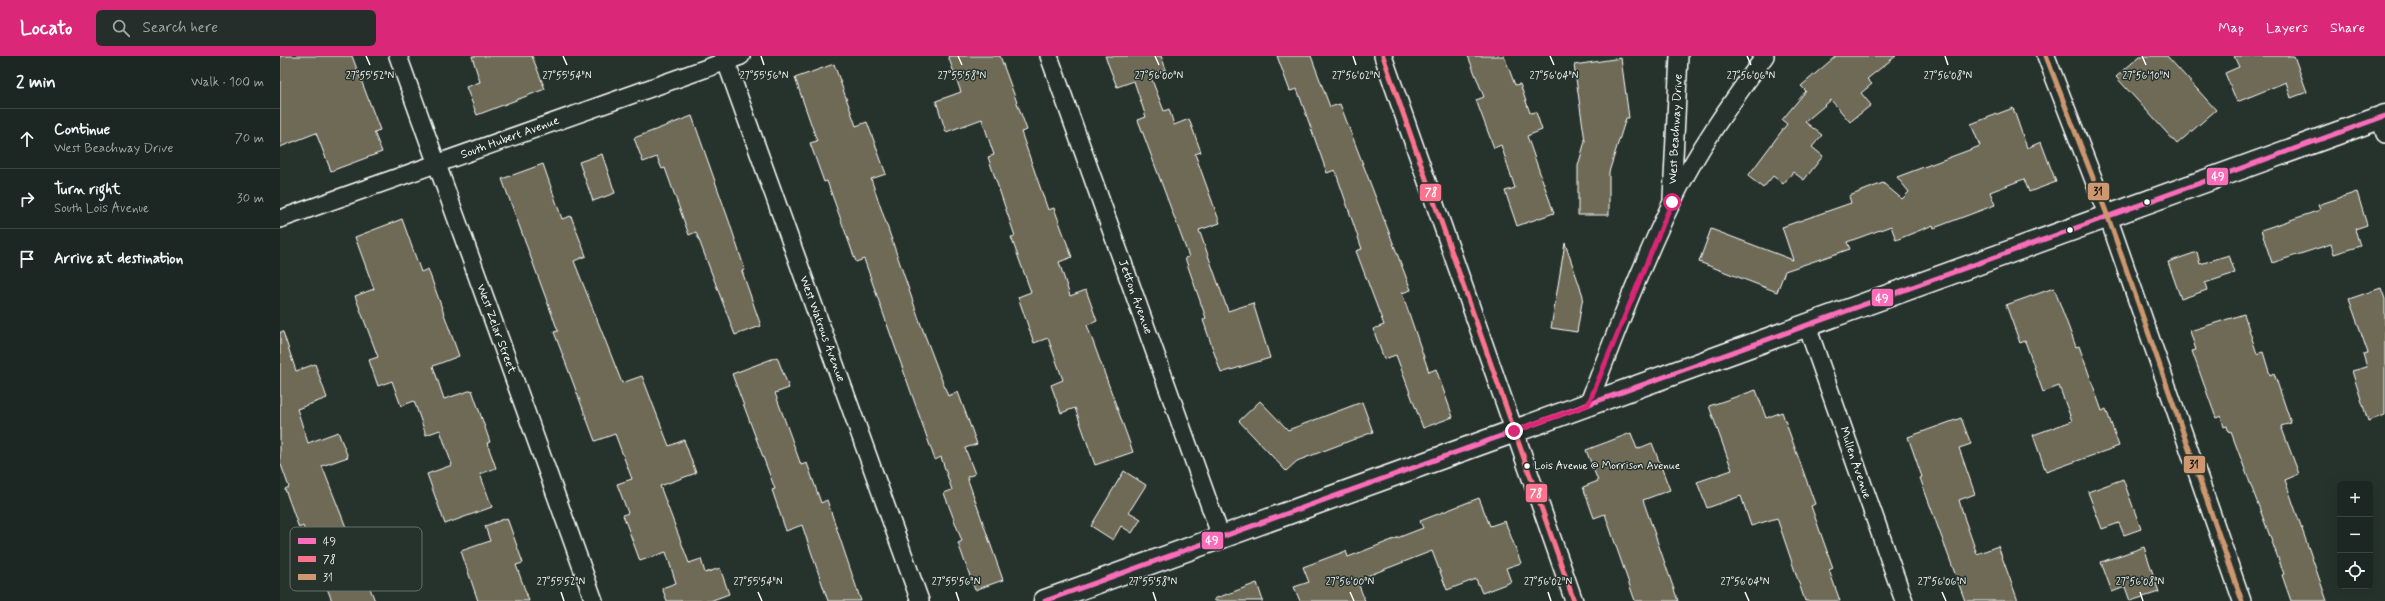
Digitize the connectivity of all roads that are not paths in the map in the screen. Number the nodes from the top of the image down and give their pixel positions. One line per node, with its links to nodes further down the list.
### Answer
1 (398, 56): 9 (street, West Zelar Street)
2 (1049, 56): 16 (street, Jetton Avenue)
3 (1383, 56): 15 (street)
4 (1679, 56): 10 (street, West Beachway Drive)
5 (1765, 56): 10 (street, West Beachway Drive)
6 (2046, 56): 11 (street)
7 (730, 58): 9 (street, South Hubert Avenue); 18 (street, West Watrous Avenue)
8 (2383, 122): 11 (street)
9 (437, 164): 12 (street, South Hubert Avenue); 17 (street, West Zelar Street)
10 (1672, 202): 14 (street, West Beachway Drive)
11 (2108, 217): 13 (street); 22 (street)
12 (280, 220)
13 (1807, 326): 14 (street); 21 (street, Mullen Avenue)
14 (1588, 405): 15 (street)
15 (1514, 431): 16 (street); 20 (street)
16 (1221, 537): 19 (street)
17 (594, 601)
18 (920, 601)
19 (1045, 601)
20 (1574, 601)
21 (1904, 601)
22 (2242, 601)

